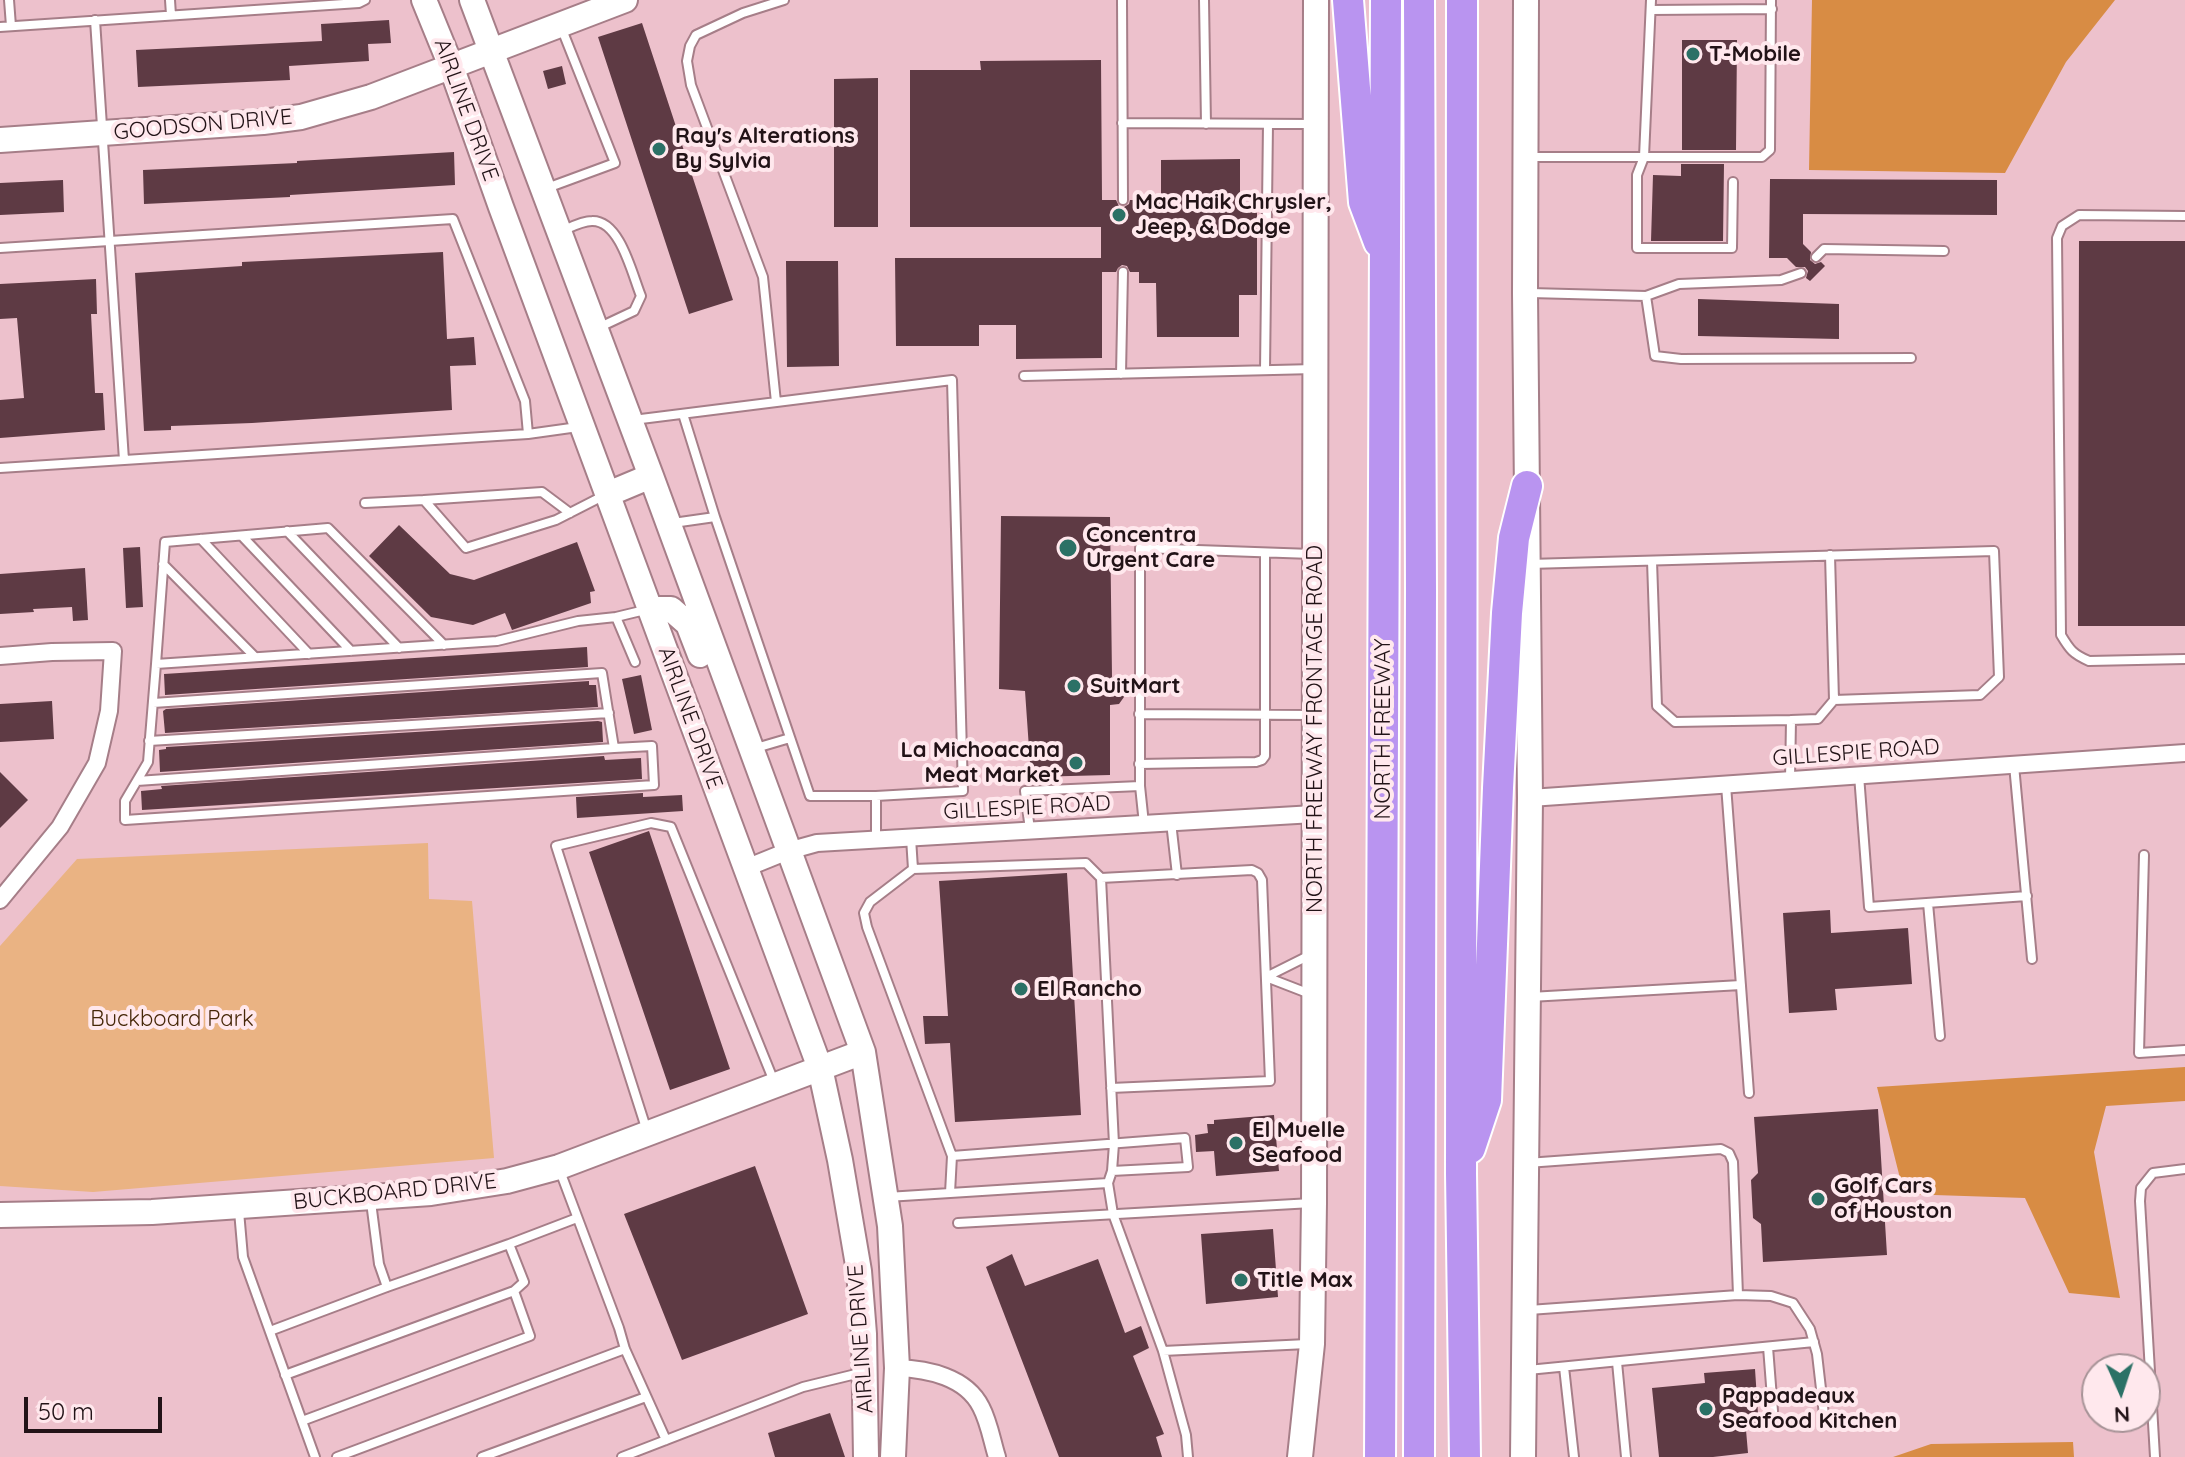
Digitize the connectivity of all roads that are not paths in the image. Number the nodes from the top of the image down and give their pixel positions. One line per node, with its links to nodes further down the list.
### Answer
1 (9, 0): 21 (lane)
2 (170, 0): 18 (lane)
3 (365, 0): 18 (lane)
4 (424, 0): 24 (main road, AIRLINE DRIVE)
5 (472, 0): 23 (main road, AIRLINE DRIVE)
6 (625, 0): 20 (main road, GOODSON DRIVE)
7 (784, 0): 53 (lane)
8 (1122, 0): 25 (lane)
9 (1204, 0): 26 (lane)
10 (1316, 0): 28 (main road, NORTH FREEWAY FRONTAGE ROAD)
11 (1348, 0): 42 (highway)
12 (1386, 0): 42 (highway, NORTH FREEWAY)
13 (1419, 0): 191 (highway, NORTH FREEWAY)
14 (1462, 0): 145 (highway)
15 (1526, 0): 31 (main road)
16 (1651, 5): 17 (lane); 32 (lane)
17 (1772, 5): 32 (lane)
18 (171, 15): 19 (lane)
19 (95, 20): 21 (lane); 29 (lane)
20 (560, 25): 23 (main road, GOODSON DRIVE); 34 (lane)
21 (11, 26): 22 (lane)
22 (0, 27)
23 (491, 52): 24 (main road, GOODSON DRIVE); 34 (main road, AIRLINE DRIVE)
24 (451, 66): 29 (main road, GOODSON DRIVE); 56 (main road, AIRLINE DRIVE)
25 (1122, 123): 26 (lane); 35 (lane)
26 (1206, 124): 27 (lane)
27 (1268, 124): 28 (lane); 50 (lane)
28 (1316, 124): 49 (main road, NORTH FREEWAY FRONTAGE ROAD)
29 (102, 133): 30 (main road, GOODSON DRIVE); 38 (lane)
30 (0, 140)
31 (1525, 157): 32 (lane); 45 (main road)
32 (1644, 157): 33 (lane)
33 (1733, 182)
34 (543, 189): 37 (main road, AIRLINE DRIVE)
35 (1123, 200)
36 (2185, 216): 85 (lane)
37 (559, 232): 47 (main road, AIRLINE DRIVE); 47 (lane)
38 (109, 241): 39 (lane); 57 (lane); 58 (lane)
39 (0, 248)
40 (1944, 251): 41 (lane)
41 (1816, 257)
42 (1385, 258): 175 (highway, NORTH FREEWAY)
43 (1123, 272): 51 (lane)
44 (1801, 273): 46 (lane)
45 (1525, 293): 46 (lane); 61 (main road)
46 (1646, 296): 48 (lane)
47 (596, 329): 55 (main road, AIRLINE DRIVE)
48 (1911, 358)
49 (1315, 369): 50 (lane); 72 (main road, NORTH FREEWAY FRONTAGE ROAD)
50 (1265, 370): 51 (lane)
51 (1121, 374): 52 (lane)
52 (1024, 376)
53 (776, 402): 54 (lane); 108 (lane)
54 (683, 414): 55 (lane); 66 (lane)
55 (630, 421): 60 (main road, AIRLINE DRIVE)
56 (583, 427): 57 (lane); 62 (main road, AIRLINE DRIVE)
57 (528, 434): 58 (lane)
58 (124, 460): 59 (lane)
59 (0, 468)
60 (651, 476): 62 (main road); 67 (main road, AIRLINE DRIVE)
61 (1527, 486): 76 (main road); 145 (highway)
62 (608, 494): 65 (lane); 77 (main road, AIRLINE DRIVE)
63 (424, 500): 64 (lane); 65 (lane); 65 (lane)
64 (365, 503)
65 (570, 513)
66 (715, 517): 67 (lane); 96 (lane)
67 (668, 524): 88 (main road, AIRLINE DRIVE)
68 (287, 531): 69 (lane); 79 (lane); 80 (lane)
69 (242, 536): 70 (lane); 81 (lane)
70 (201, 539): 75 (lane); 82 (lane)
71 (1265, 553): 72 (lane); 92 (lane); 93 (lane)
72 (1315, 555): 94 (main road, NORTH FREEWAY FRONTAGE ROAD)
73 (1830, 555): 74 (lane); 89 (lane); 89 (lane)
74 (1652, 561): 76 (lane); 95 (lane)
75 (163, 564): 84 (lane); 87 (lane)
76 (1529, 564): 109 (main road)
77 (650, 609): 78 (lane); 88 (main road); 118 (main road, AIRLINE DRIVE)
78 (616, 617): 79 (lane); 86 (lane)
79 (444, 645): 80 (lane)
80 (399, 648): 81 (lane)
81 (351, 651): 82 (lane)
82 (309, 654): 84 (lane)
83 (0, 656): 123 (street)
84 (255, 657): 87 (lane)
85 (2185, 659)
86 (635, 662)
87 (156, 664): 90 (lane)
88 (722, 669): 99 (main road, AIRLINE DRIVE)
89 (1834, 700): 95 (lane)
90 (153, 703): 91 (lane); 97 (lane)
91 (609, 713): 97 (lane); 98 (lane)
92 (1139, 714): 93 (lane); 101 (lane)
93 (1265, 715): 94 (lane); 101 (lane)
94 (1315, 715): 110 (main road, NORTH FREEWAY FRONTAGE ROAD)
95 (1791, 720): 104 (lane)
96 (790, 738): 99 (lane); 108 (lane)
97 (149, 741): 105 (lane)
98 (614, 748): 105 (lane); 105 (lane)
99 (751, 749): 116 (main road, AIRLINE DRIVE)
100 (2185, 753): 102 (street, GILLESPIE ROAD)
101 (1139, 764): 107 (lane)
102 (2014, 765): 103 (street, GILLESPIE ROAD); 122 (lane)
103 (1859, 775): 104 (street, GILLESPIE ROAD); 124 (lane)
104 (1790, 780): 106 (street, GILLESPIE ROAD)
105 (137, 781)
106 (1726, 784): 109 (street, GILLESPIE ROAD); 128 (lane)
107 (1140, 786): 112 (lane); 113 (lane)
108 (876, 796): 115 (lane)
109 (1530, 798): 130 (main road)
110 (1314, 814): 111 (street, GILLESPIE ROAD); 125 (main road, NORTH FREEWAY FRONTAGE ROAD)
111 (1171, 822): 112 (street, GILLESPIE ROAD); 120 (lane)
112 (1144, 824): 113 (street, GILLESPIE ROAD)
113 (1030, 830): 114 (street, GILLESPIE ROAD)
114 (911, 837): 115 (street, GILLESPIE ROAD); 119 (lane)
115 (876, 839): 116 (street, GILLESPIE ROAD)
116 (788, 851): 118 (street, GILLESPIE ROAD); 133 (main road, AIRLINE DRIVE)
117 (2144, 855): 132 (lane)
118 (746, 868): 134 (main road, AIRLINE DRIVE)
119 (913, 869): 121 (lane); 140 (lane)
120 (1177, 875): 121 (lane); 127 (lane)
121 (1101, 878): 136 (lane)
122 (2027, 896): 124 (lane); 126 (lane)
123 (0, 900)
124 (1928, 903): 131 (lane)
125 (1314, 954): 127 (lane); 129 (main road, NORTH FREEWAY FRONTAGE ROAD)
126 (2032, 959)
127 (1266, 977): 129 (lane); 136 (lane)
128 (1741, 985): 130 (lane); 137 (lane)
129 (1314, 995): 150 (main road, NORTH FREEWAY FRONTAGE ROAD)
130 (1529, 997): 141 (main road)
131 (1940, 1036)
132 (2185, 1050)
133 (863, 1052): 134 (main road, BUCKBOARD DRIVE); 149 (main road, AIRLINE DRIVE)
134 (820, 1068): 135 (main road, BUCKBOARD DRIVE); 162 (main road, AIRLINE DRIVE)
135 (775, 1085): 138 (main road, BUCKBOARD DRIVE); 138 (lane)
136 (1111, 1088): 139 (lane)
137 (1749, 1093)
138 (647, 1132): 142 (main road, BUCKBOARD DRIVE)
139 (1114, 1144): 140 (lane); 144 (lane); 144 (lane)
140 (952, 1156): 147 (lane)
141 (1527, 1163): 159 (lane); 160 (main road)
142 (559, 1167): 148 (main road, BUCKBOARD DRIVE); 154 (lane)
143 (2185, 1169): 196 (lane)
144 (1112, 1171): 146 (lane)
145 (1461, 1173): 192 (highway)
146 (1108, 1183): 147 (lane); 152 (lane)
147 (950, 1193): 149 (lane)
148 (371, 1197): 151 (main road, BUCKBOARD DRIVE); 157 (lane)
149 (886, 1197): 170 (main road, AIRLINE DRIVE)
150 (1314, 1203): 152 (lane); 164 (main road, NORTH FREEWAY FRONTAGE ROAD)
151 (238, 1206): 153 (main road, BUCKBOARD DRIVE); 161 (lane)
152 (1113, 1214): 155 (lane); 167 (lane)
153 (0, 1215)
154 (577, 1218): 156 (lane); 166 (lane)
155 (958, 1223)
156 (509, 1244): 157 (lane); 158 (lane)
157 (387, 1287): 161 (lane)
158 (514, 1291): 173 (lane); 178 (lane)
159 (1738, 1295): 160 (lane); 163 (lane)
160 (1524, 1310): 171 (main road)
161 (270, 1331): 173 (lane)
162 (864, 1334): 170 (main road); 172 (main road, AIRLINE DRIVE)
163 (1814, 1342): 165 (lane); 177 (lane)
164 (1312, 1344): 167 (lane); 188 (main road, NORTH FREEWAY FRONTAGE ROAD)
165 (1768, 1347): 168 (lane); 176 (lane)
166 (625, 1349): 174 (lane); 181 (lane)
167 (1163, 1351): 187 (lane)
168 (1617, 1362): 169 (lane); 195 (lane)
169 (1564, 1367): 171 (lane); 194 (lane)
170 (897, 1368): 185 (main road, AIRLINE DRIVE); 186 (street)
171 (1523, 1371): 193 (main road)
172 (865, 1372): 179 (lane); 184 (main road, AIRLINE DRIVE)
173 (285, 1375): 178 (lane)
174 (646, 1397): 179 (lane); 182 (lane)
175 (1379, 1407): 189 (highway); 190 (highway, NORTH FREEWAY)
176 (1773, 1411)
177 (1824, 1415)
178 (302, 1421): 180 (lane)
179 (666, 1440): 183 (lane)
180 (315, 1457)
181 (337, 1457)
182 (482, 1457)
183 (622, 1457)
184 (865, 1457)
185 (893, 1457)
186 (997, 1457)
187 (1188, 1457)
188 (1300, 1457)
189 (1364, 1457)
190 (1380, 1457)
191 (1419, 1457)
192 (1465, 1457)
193 (1523, 1457)
194 (1574, 1457)
195 (1626, 1457)
196 (2155, 1457)

